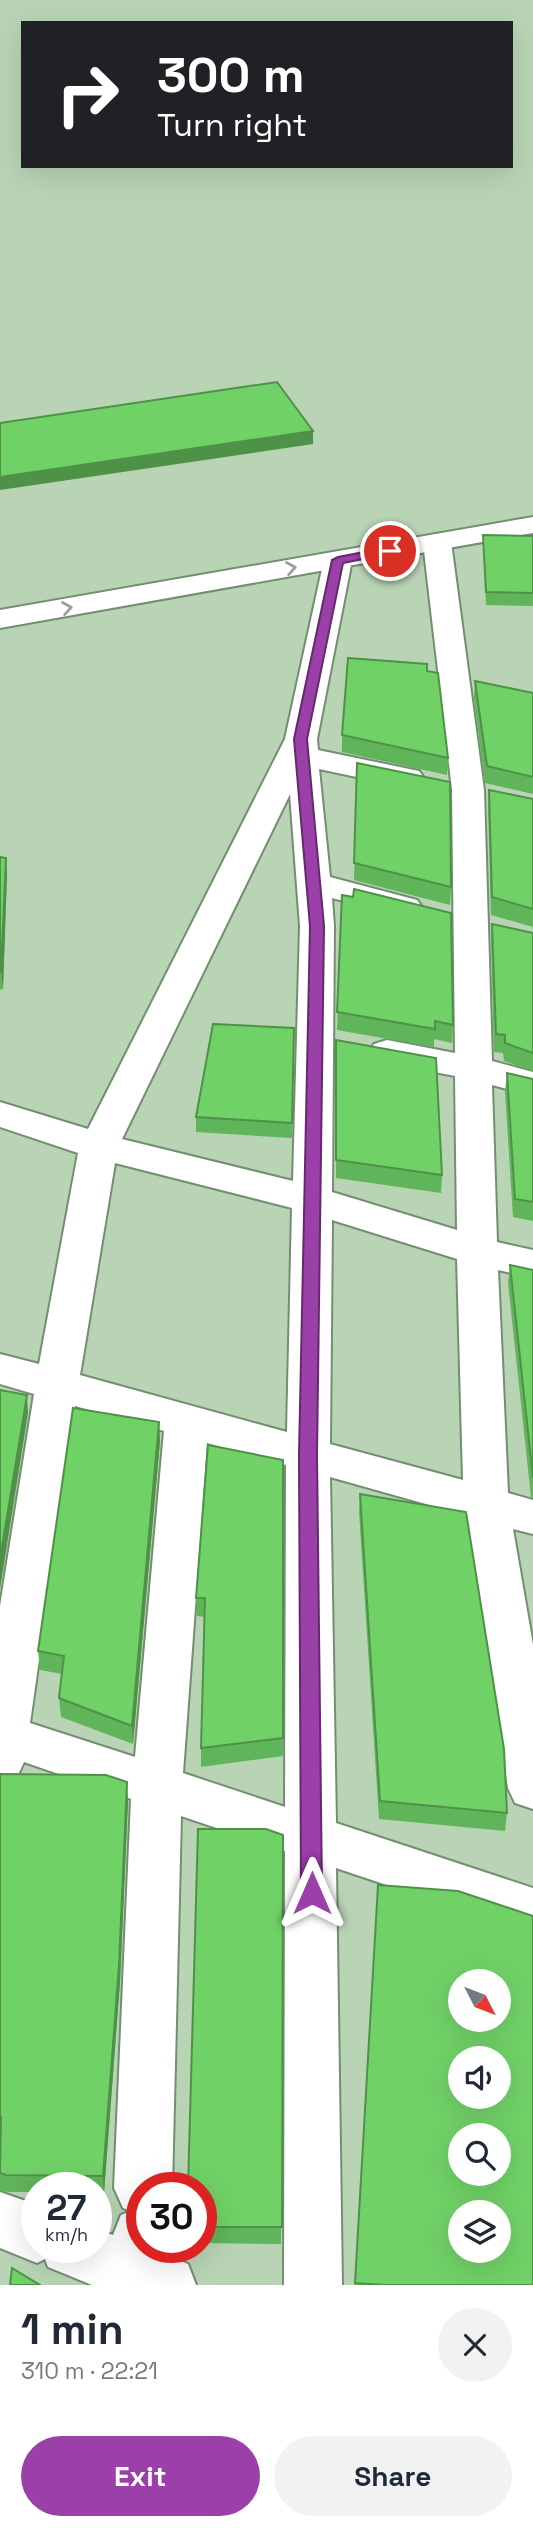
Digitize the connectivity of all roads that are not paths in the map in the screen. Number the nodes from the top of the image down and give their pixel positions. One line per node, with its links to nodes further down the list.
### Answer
1 (533, 505): 5 (main road)
2 (533, 525): 3 (main road)
3 (437, 542): 4 (main road); 8 (main road)
4 (338, 560): 6 (main road, one-way to 4); 7 (main road)
5 (0, 597)
6 (0, 619)
7 (301, 747): 8 (main road); 9 (main road); 16 (main road)
8 (481, 793): 10 (main road)
9 (313, 883): 10 (main road); 12 (main road)
10 (449, 918): 11 (main road); 13 (main road)
11 (508, 933)
12 (316, 1040): 13 (main road); 17 (main road)
13 (473, 1068): 14 (main road); 18 (main road)
14 (533, 1084)
15 (0, 1114): 16 (main road)
16 (99, 1146): 17 (main road); 21 (main road)
17 (314, 1200): 18 (main road); 23 (main road)
18 (477, 1251): 19 (main road); 24 (main road)
19 (533, 1265)
20 (0, 1369): 21 (main road)
21 (57, 1385): 22 (main road); 26 (main road)
22 (187, 1421): 23 (main road); 27 (main road)
23 (308, 1455): 24 (main road); 29 (main road)
24 (486, 1505): 25 (main road); 28 (main road)
25 (533, 1517)
26 (1, 1743): 27 (main road)
27 (157, 1786): 29 (main road); 31 (main road)
28 (533, 1788)
29 (312, 1837): 30 (main road); 36 (main road)
30 (533, 1911)
31 (144, 2172)
32 (0, 2220): 33 (main road)
33 (21, 2228)
34 (112, 2260): 35 (main road)
35 (147, 2270)
36 (313, 2285)

